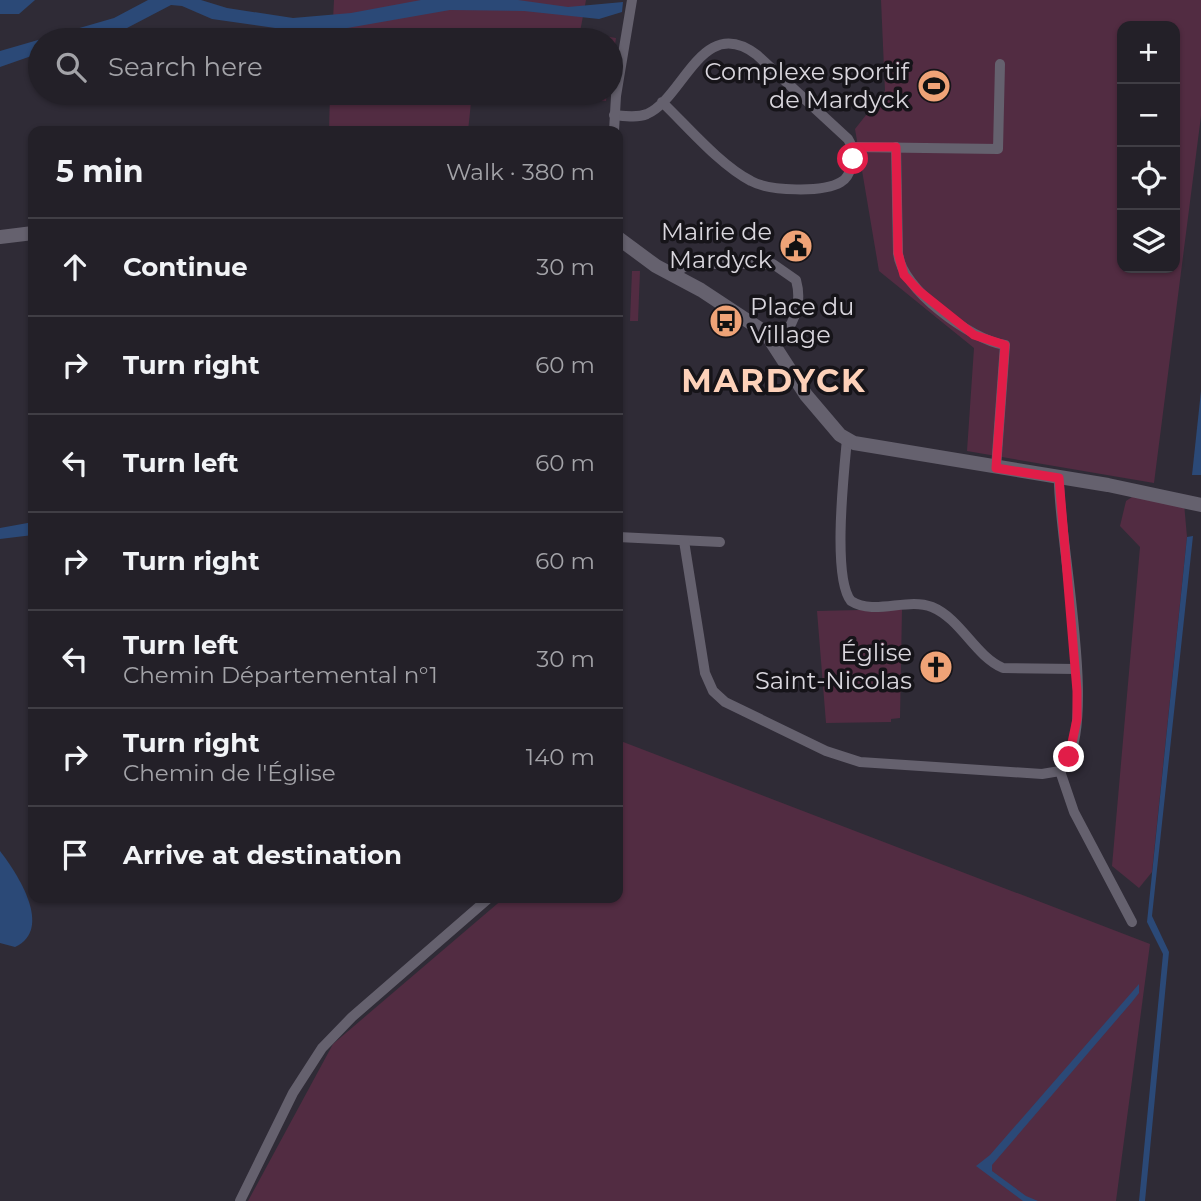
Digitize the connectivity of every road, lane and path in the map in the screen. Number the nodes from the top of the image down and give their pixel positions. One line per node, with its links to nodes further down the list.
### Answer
1 (632, 0): 2 (street)
2 (623, 58)
3 (1000, 64): 9 (street)
4 (662, 102): 6 (street); 8 (street); 8 (street)
5 (616, 105): 6 (street)
6 (614, 115): 7 (street)
7 (614, 126)
8 (852, 147): 9 (street)
9 (896, 147): 16 (street)
10 (28, 234): 11 (street)
11 (0, 237)
12 (623, 237): 13 (street)
13 (671, 275): 14 (street); 14 (street)
14 (775, 344): 15 (street)
15 (846, 439): 16 (street); 22 (street)
16 (996, 468): 17 (street)
17 (1059, 478): 18 (street); 22 (street)
18 (1201, 505)
19 (623, 537): 20 (street)
20 (684, 541): 21 (street); 23 (street)
21 (720, 542)
22 (1076, 669): 23 (street)
23 (1060, 771): 25 (street)
24 (483, 903): 26 (street)
25 (1132, 922)
26 (240, 1201)

